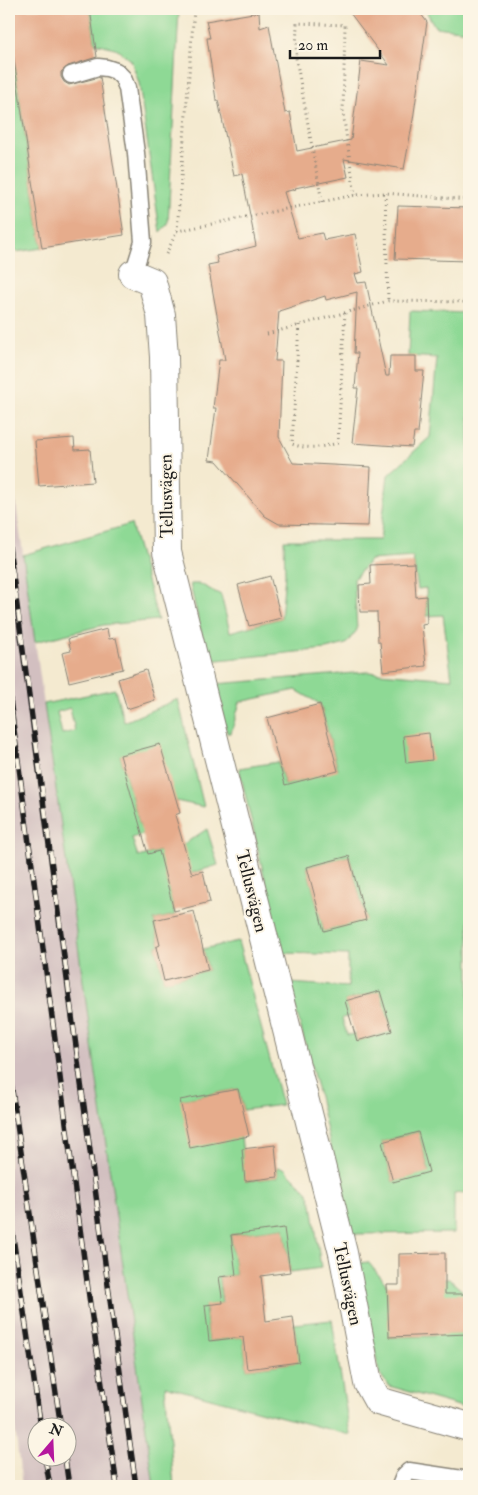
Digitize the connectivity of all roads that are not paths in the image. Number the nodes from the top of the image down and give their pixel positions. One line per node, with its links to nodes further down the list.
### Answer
1 (71, 75): 2 (lane)
2 (143, 278): 3 (street, Tellusvägen)
3 (469, 1427)
4 (469, 1480): 5 (lane)
5 (400, 1486)

